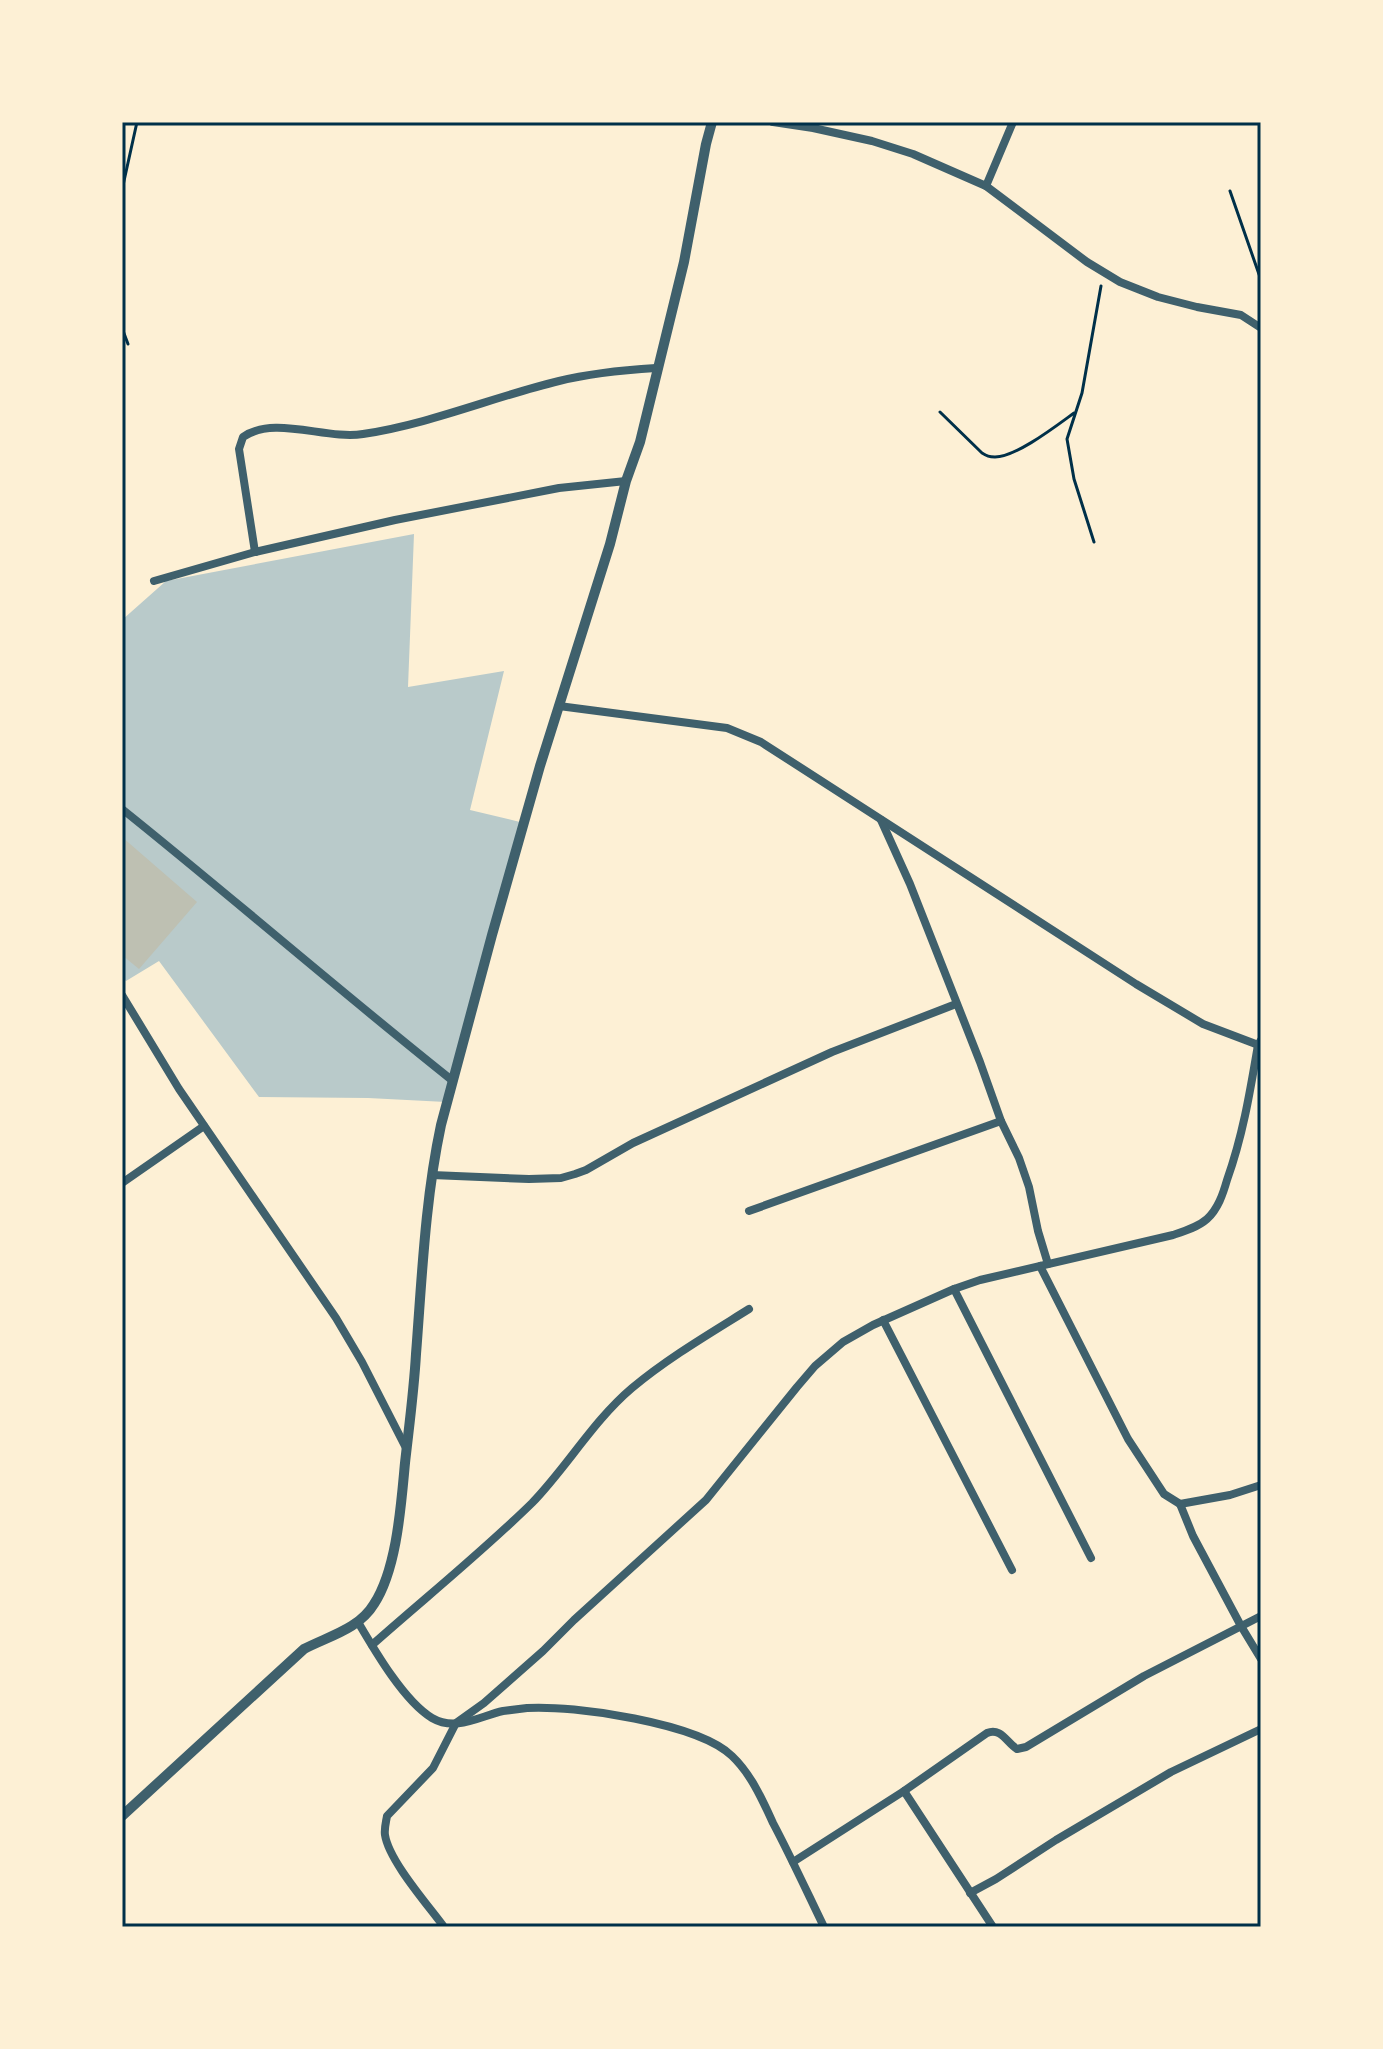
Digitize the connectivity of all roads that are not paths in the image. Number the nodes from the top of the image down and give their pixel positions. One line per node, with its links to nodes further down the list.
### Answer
1 (712, 122): 6 (street)
2 (773, 122): 4 (street)
3 (1013, 122): 4 (street)
4 (986, 186): 5 (street)
5 (1261, 328)
6 (656, 368): 7 (street); 8 (street)
7 (626, 481): 8 (street); 10 (street)
8 (255, 552): 9 (street)
9 (154, 581)
10 (559, 706): 12 (street); 16 (street)
11 (122, 809): 16 (street)
12 (880, 819): 14 (street); 15 (street)
13 (122, 995): 18 (street)
14 (956, 1004): 17 (street); 19 (street)
15 (1260, 1044): 22 (street)
16 (453, 1081): 19 (street)
17 (1001, 1121): 21 (street); 22 (street)
18 (204, 1126): 20 (street); 26 (street)
19 (432, 1175): 26 (street)
20 (122, 1183)
21 (749, 1211)
22 (1044, 1265): 23 (street); 28 (street)
23 (954, 1289): 25 (street); 29 (street)
24 (749, 1309): 34 (street)
25 (883, 1320): 30 (street); 36 (street)
26 (407, 1449): 32 (street)
27 (1261, 1485): 28 (street)
28 (1180, 1504): 33 (street)
29 (1091, 1558)
30 (1012, 1570)
31 (1261, 1616): 33 (street)
32 (358, 1622): 34 (street); 39 (street)
33 (1241, 1626): 35 (street); 38 (street)
34 (372, 1645): 36 (street)
35 (1261, 1659)
36 (456, 1723): 40 (street); 42 (street)
37 (1261, 1729): 41 (street)
38 (904, 1791): 40 (street); 41 (street)
39 (122, 1816)
40 (793, 1862): 43 (street)
41 (970, 1893): 44 (street)
42 (444, 1927)
43 (824, 1927)
44 (993, 1927)

